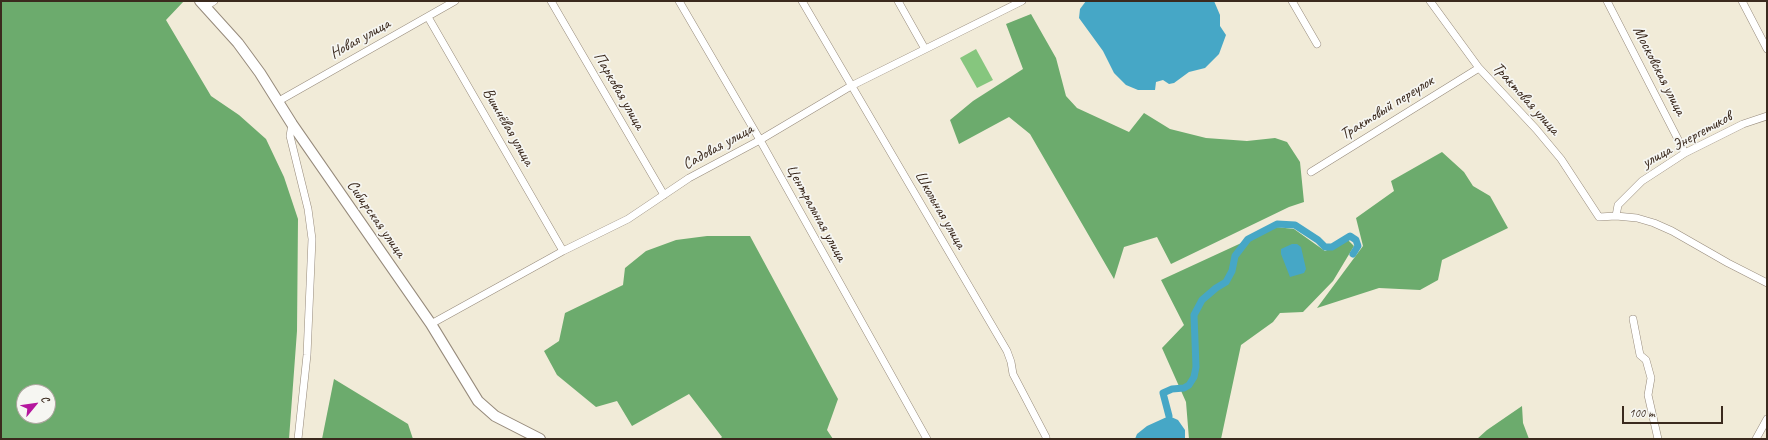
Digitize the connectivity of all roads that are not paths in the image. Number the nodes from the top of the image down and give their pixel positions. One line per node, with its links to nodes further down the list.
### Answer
1 (455, 1): 12 (street, Новая улица)
2 (551, 1): 24 (street, Парковая улица)
3 (679, 1): 21 (street, Центральная улица)
4 (802, 1): 17 (street, Школьная улица)
5 (898, 1): 14 (street)
6 (1022, 1): 14 (street, Садовая улица)
7 (1292, 1): 13 (street)
8 (1430, 1): 16 (street, Трактовая улица)
9 (1607, 1): 22 (street, Московская улица)
10 (1742, 1): 15 (street)
11 (206, 3): 18 (street, Сибирская улица)
12 (428, 17): 18 (street, Новая улица); 26 (street, Вишнёвая улица)
13 (1316, 44)
14 (925, 49): 17 (street, Садовая улица)
15 (1767, 49)
16 (1479, 68): 23 (street, Трактовый переулок); 25 (street, Трактовая улица)
17 (851, 86): 21 (street, Садовая улица); 31 (street, Школьная улица)
18 (277, 102): 20 (street, Сибирская улица)
19 (1767, 116): 22 (street, улица Энергетиков)
20 (292, 124): 29 (street, Сибирская улица); 32 (street)
21 (760, 140): 24 (street, Садовая улица); 34 (street, Центральная улица)
22 (1685, 153): 25 (street, улица Энергетиков)
23 (1310, 172)
24 (664, 195): 26 (street, Садовая улица)
25 (1616, 216): 27 (street)
26 (563, 251): 29 (street, Садовая улица)
27 (1767, 283)
28 (1633, 319): 35 (street)
29 (431, 324): 33 (street, Сибирская улица)
30 (1767, 419): 36 (street)
31 (1046, 437)
32 (298, 439)
33 (540, 439)
34 (927, 439)
35 (1658, 439)
36 (1756, 439)

